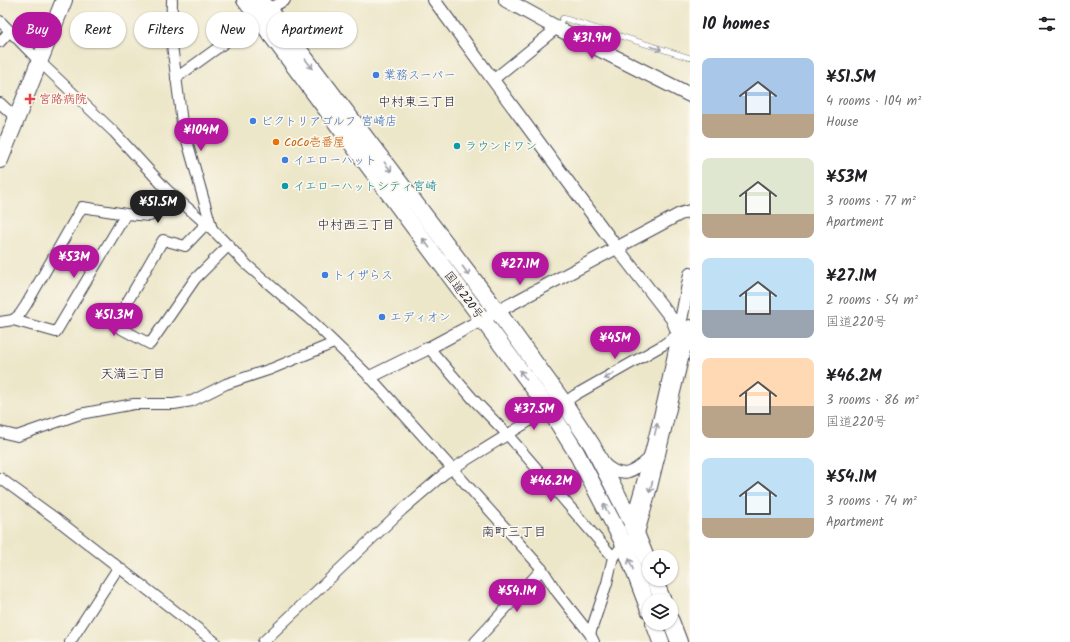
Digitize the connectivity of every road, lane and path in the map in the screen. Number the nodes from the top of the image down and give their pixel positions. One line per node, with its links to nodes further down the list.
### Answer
1 (64, 0): 13 (main road)
2 (172, 0): 14 (street)
3 (245, 0): 7 (main road, 国道220号)
4 (285, 0): 7 (street)
5 (434, 0): 15 (street)
6 (506, 0): 9 (main road)
7 (263, 10): 14 (street); 27 (main road, 国道220号, one-way to 27); 29 (main road, 国道220号, one-way to 7)
8 (0, 21): 10 (street)
9 (557, 28): 12 (lane, one-way to 12); 15 (street); 16 (main road)
10 (10, 31): 11 (street); 13 (street)
11 (0, 42)
12 (690, 58)
13 (40, 62): 18 (main road); 20 (street)
14 (176, 78): 23 (street)
15 (494, 80): 25 (street)
16 (690, 95)
17 (0, 103): 18 (street)
18 (16, 118): 19 (main road)
19 (0, 160)
20 (166, 189): 22 (street); 23 (street)
21 (690, 211): 25 (street)
22 (126, 214): 28 (street); 28 (street)
23 (209, 226): 24 (street); 24 (street)
24 (229, 245): 33 (street)
25 (617, 248): 27 (street); 32 (street)
26 (690, 274): 32 (street)
27 (498, 312): 29 (street); 36 (main road, 国道220号)
28 (13, 320): 30 (street)
29 (483, 320): 34 (street); 37 (main road, 国道220号, one-way to 29)
30 (0, 322)
31 (690, 326): 32 (street)
32 (685, 340): 36 (street, one-way to 36); 40 (street, one-way to 32); 45 (street, one-way to 45)
33 (334, 343): 35 (street); 38 (street)
34 (430, 348): 35 (street); 39 (street)
35 (370, 377): 42 (street)
36 (564, 403): 41 (main road, 国道220号)
37 (549, 410): 39 (street); 45 (main road, 国道220号, one-way to 37)
38 (0, 432)
39 (507, 434): 42 (street); 47 (street)
40 (649, 458): 41 (street); 44 (street)
41 (599, 459): 44 (main road, 国道220号)
42 (451, 469): 49 (street); 56 (street)
43 (0, 478): 48 (street)
44 (631, 521): 45 (main road, 国道220号)
45 (631, 540): 46 (main road, 国道220号); 47 (street); 50 (main road, 国道220号, one-way to 45)
46 (642, 556)
47 (613, 557): 53 (street)
48 (118, 568): 54 (street); 55 (street)
49 (542, 569): 53 (street); 57 (street)
50 (645, 594)
51 (657, 630): 58 (main road)
52 (674, 630): 59 (main road)
53 (592, 638)
54 (70, 642)
55 (214, 642)
56 (263, 642)
57 (475, 642)
58 (661, 642)
59 (679, 642)

